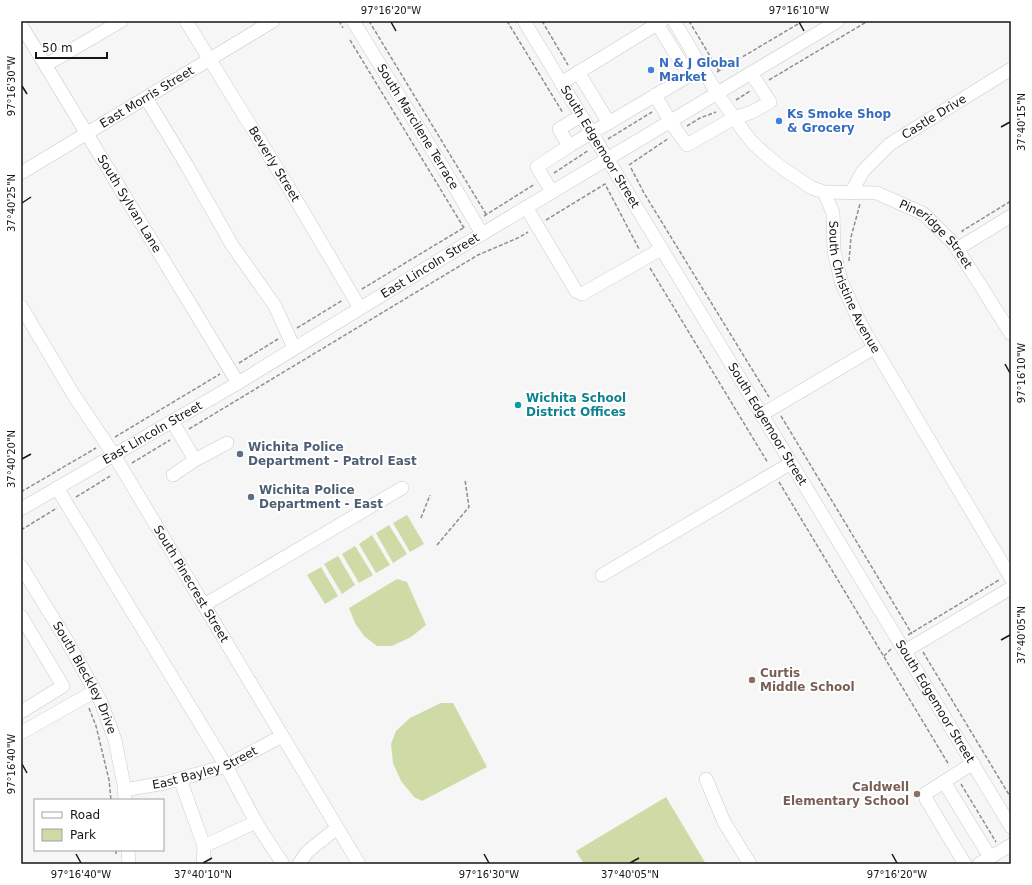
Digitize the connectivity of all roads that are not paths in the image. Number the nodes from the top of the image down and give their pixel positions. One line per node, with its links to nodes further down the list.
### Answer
1 (121, 21): 11 (street)
2 (186, 21): 10 (street, Beverly Street)
3 (273, 21): 10 (street, East Morris Street)
4 (524, 21): 17 (street, South Edgemoor Street)
5 (674, 21): 14 (street)
6 (660, 22): 13 (street); 16 (street)
7 (832, 23): 15 (street, East Lincoln Street)
8 (348, 24): 35 (street, South Marcilene Terrace)
9 (21, 25): 11 (street, South Sylvan Lane)
10 (210, 59): 19 (street, East Morris Street); 39 (street, Beverly Street)
11 (46, 65): 26 (street, South Sylvan Lane)
12 (1011, 69): 32 (street, Castle Drive)
13 (578, 72): 17 (street); 24 (street)
14 (705, 73): 16 (street); 18 (street)
15 (751, 73): 18 (street, East Lincoln Street); 22 (street)
16 (689, 75): 20 (street)
17 (561, 82): 21 (street, South Edgemoor Street)
18 (717, 93): 22 (street); 23 (street, East Lincoln Street)
19 (146, 98): 26 (street, East Morris Street); 41 (street)
20 (658, 101): 23 (street); 24 (street)
21 (581, 116): 25 (street, South Edgemoor Street); 27 (street)
22 (734, 118): 23 (street); 31 (street)
23 (670, 121): 28 (street, East Lincoln Street)
24 (609, 123): 25 (street)
25 (591, 133): 27 (street); 28 (street, South Edgemoor Street)
26 (86, 134): 29 (street, East Morris Street); 43 (street, South Sylvan Lane)
27 (569, 146): 30 (street)
28 (607, 159): 30 (street, East Lincoln Street); 37 (street, South Edgemoor Street)
29 (22, 169)
30 (552, 192): 33 (street, East Lincoln Street)
31 (824, 192): 32 (street, Pineridge Street); 42 (street, South Christine Avenue)
32 (851, 193): 36 (street, Pineridge Street)
33 (526, 207): 35 (street, East Lincoln Street); 37 (street)
34 (1011, 216): 36 (street)
35 (482, 234): 39 (street, East Lincoln Street)
36 (957, 248): 40 (street, Pineridge Street)
37 (661, 249): 44 (street, South Edgemoor Street)
38 (21, 306): 47 (street, South Pinecrest Street)
39 (360, 308): 41 (street, East Lincoln Street)
40 (1011, 334)
41 (294, 348): 43 (street, East Lincoln Street)
42 (874, 348): 44 (street); 56 (street, South Christine Avenue)
43 (238, 383): 45 (street, East Lincoln Street)
44 (761, 415): 49 (street, South Edgemoor Street)
45 (172, 422): 47 (street, East Lincoln Street); 48 (street)
46 (227, 443): 48 (street)
47 (114, 455): 51 (street, East Lincoln Street); 58 (street, South Pinecrest Street)
48 (195, 460): 50 (street)
49 (791, 463): 55 (street); 60 (street, South Edgemoor Street)
50 (173, 475)
51 (57, 488): 53 (street, East Lincoln Street); 66 (street)
52 (402, 488): 58 (street)
53 (21, 509)
54 (21, 566): 61 (street, South Bleckley Drive)
55 (602, 575)
56 (1011, 578)
57 (1011, 588): 60 (street)
58 (204, 605): 64 (street, South Pinecrest Street)
59 (21, 616): 62 (street)
60 (905, 651): 65 (street, South Edgemoor Street)
61 (89, 694): 63 (street); 70 (street, South Bleckley Drive)
62 (21, 712)
63 (21, 733)
64 (282, 736): 66 (street, East Bayley Street); 73 (street, South Pinecrest Street)
65 (973, 763): 67 (street); 72 (street, South Edgemoor Street)
66 (226, 766): 68 (street, East Bayley Street); 71 (street)
67 (950, 778): 76 (street); 83 (street)
68 (180, 779): 70 (street, East Bayley Street); 74 (street)
69 (706, 779): 82 (street)
70 (125, 795)
71 (256, 822): 74 (street); 79 (street)
72 (1011, 827)
73 (337, 828): 80 (street); 81 (street, South Pinecrest Street)
74 (204, 846): 78 (street)
75 (128, 851): 77 (street)
76 (995, 854)
77 (129, 864)
78 (203, 864)
79 (283, 864)
80 (299, 864)
81 (359, 864)
82 (750, 864)
83 (965, 864)

